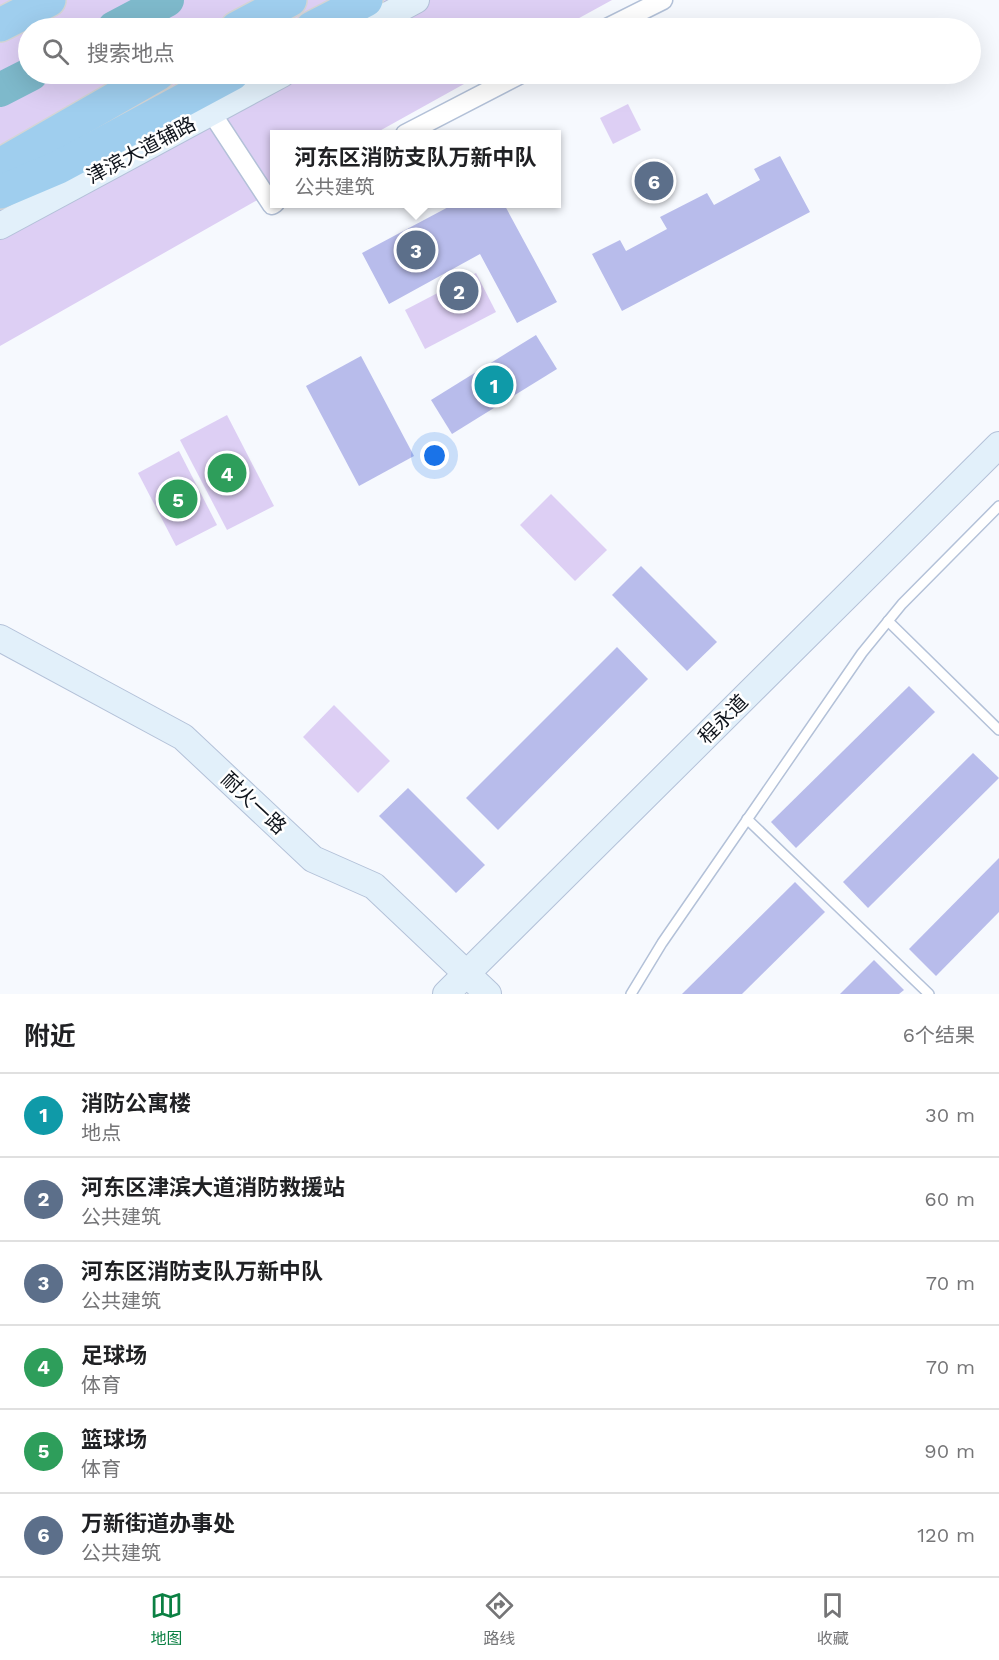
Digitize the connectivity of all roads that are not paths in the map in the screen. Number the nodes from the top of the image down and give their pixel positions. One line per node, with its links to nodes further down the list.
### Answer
1 (48, 0): 10 (highway)
2 (290, 0): 6 (highway)
3 (366, 0): 7 (highway)
4 (416, 0): 8 (street)
5 (663, 0): 9 (street)
6 (256, 18)
7 (332, 18)
8 (383, 18)
9 (627, 18)
10 (0, 25)
11 (141, 84): 18 (highway)
12 (213, 84): 19 (highway)
13 (263, 84): 15 (street, 津滨大道辅路)
14 (502, 84): 16 (street)
15 (211, 112): 17 (street, 津滨大道辅路); 21 (street)
16 (415, 130)
17 (133, 155): 19 (highway); 22 (street, 津滨大道辅路)
18 (0, 165)
19 (59, 167): 20 (highway)
20 (0, 192)
21 (270, 202)
22 (0, 226)
23 (999, 445): 30 (street, 程永道)
24 (999, 465): 30 (street, 程永道)
25 (999, 506): 26 (lane)
26 (888, 621): 28 (lane); 29 (lane)
27 (0, 638): 30 (street, 耐火一路)
28 (999, 729)
29 (747, 819): 32 (lane); 33 (lane)
30 (475, 987): 31 (street, 程永道)
31 (446, 994)
32 (631, 994)
33 (929, 994)

